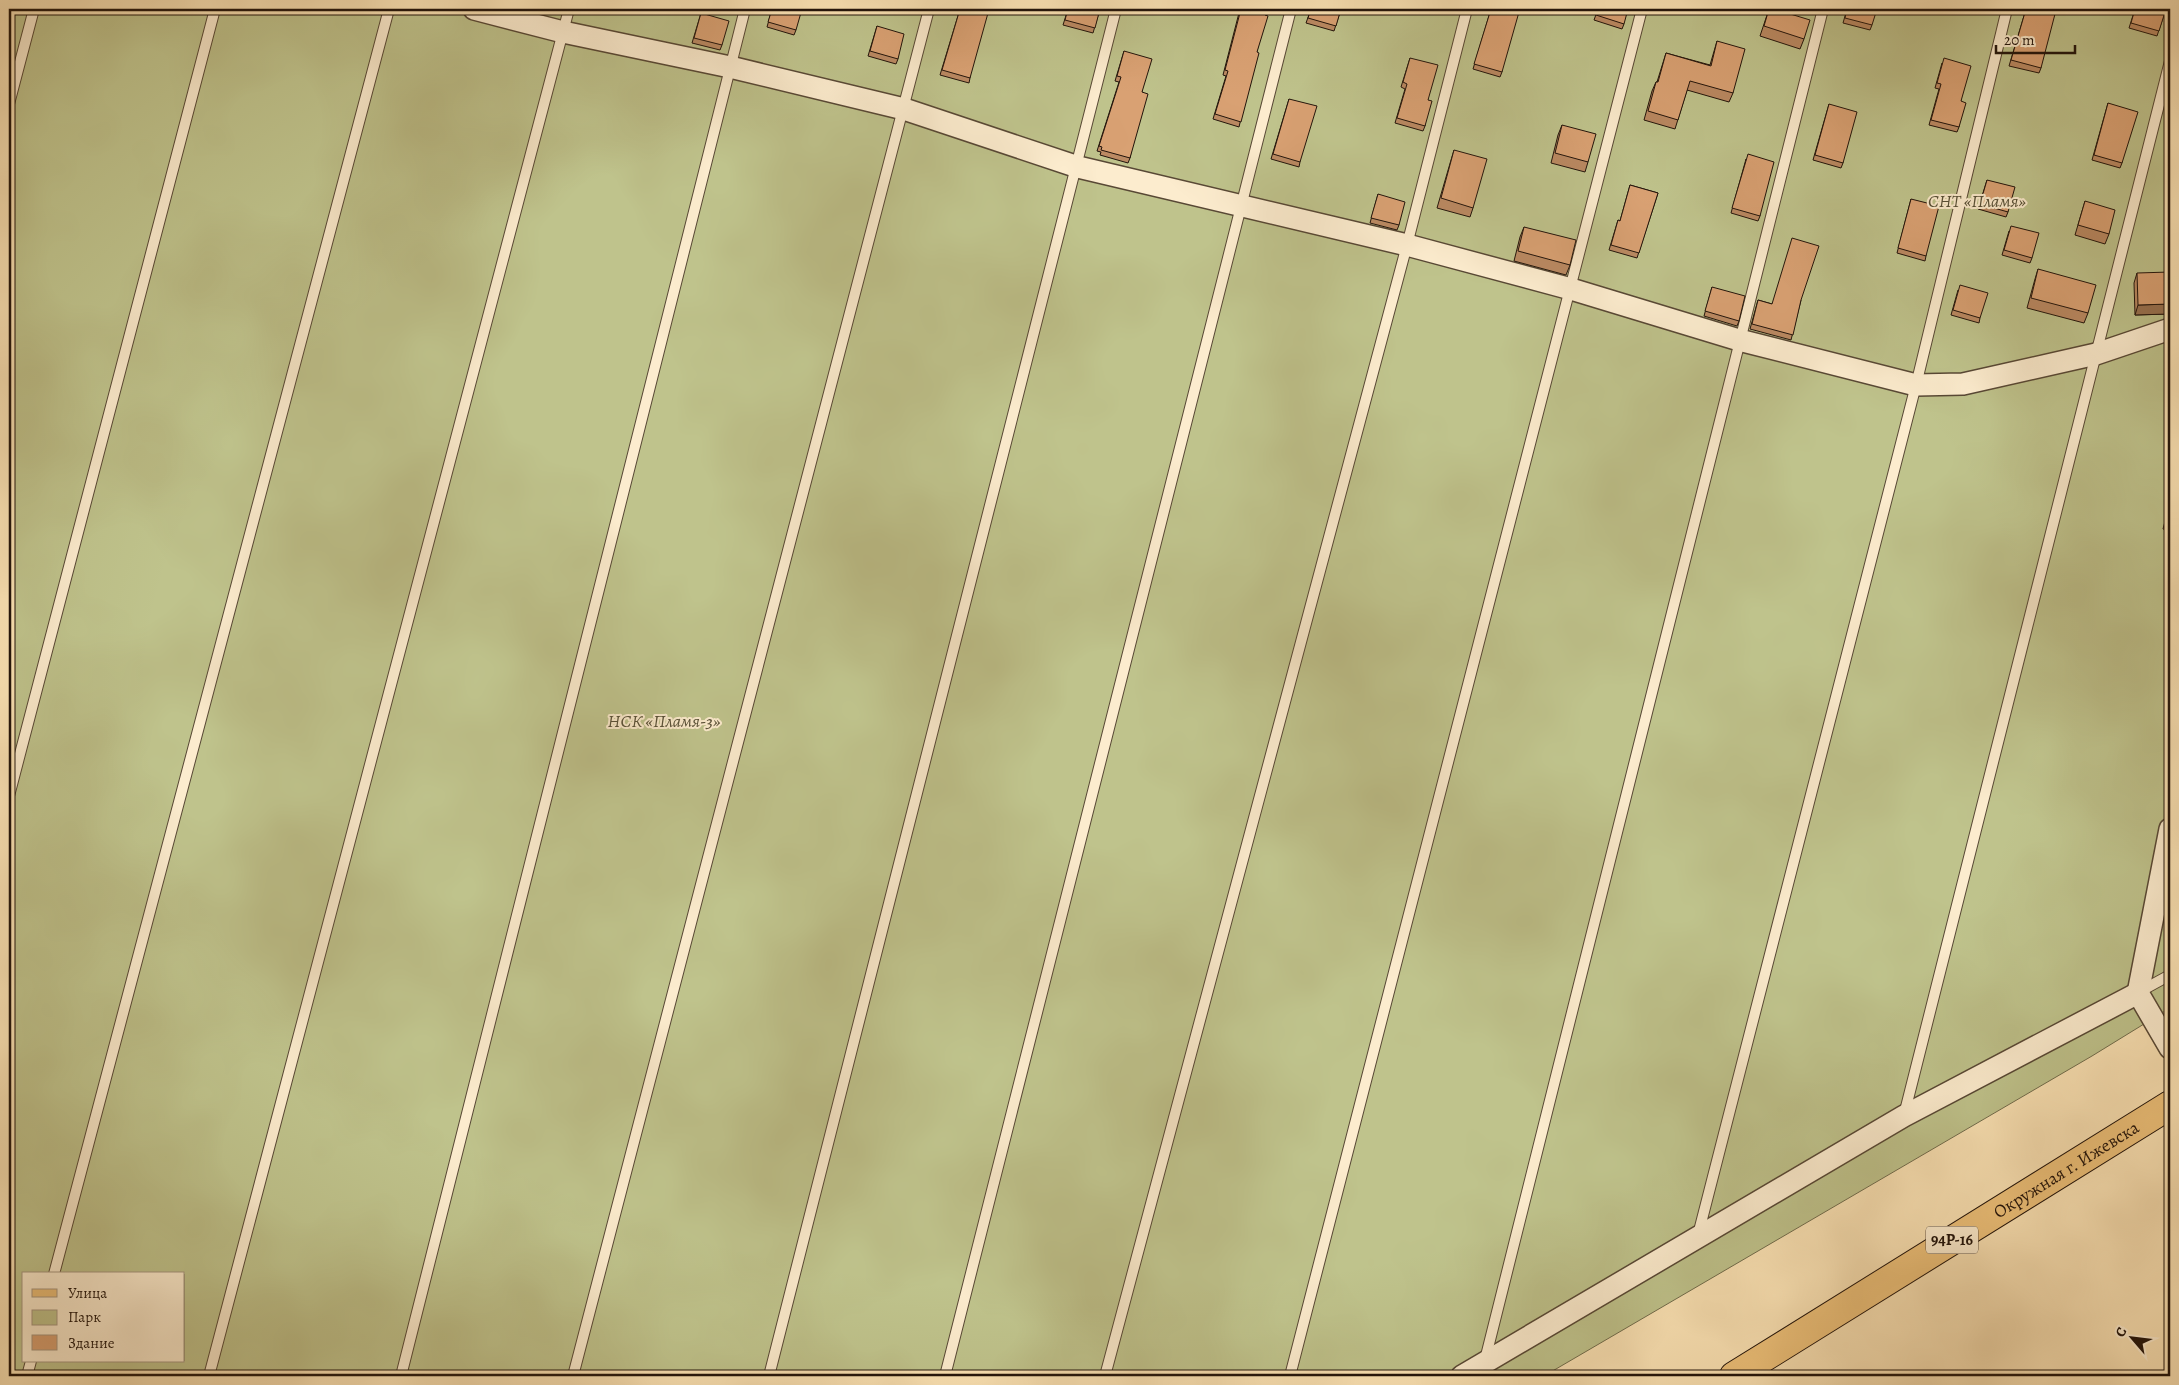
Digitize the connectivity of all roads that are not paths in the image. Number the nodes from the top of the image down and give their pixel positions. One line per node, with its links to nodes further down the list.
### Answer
1 (34, 9): 17 (lane)
2 (215, 9): 27 (lane)
3 (389, 9): 35 (lane)
4 (474, 9): 14 (street)
5 (569, 9): 14 (lane)
6 (745, 9): 16 (lane)
7 (929, 9): 18 (lane)
8 (1116, 9): 19 (lane)
9 (1291, 9): 20 (lane)
10 (1467, 9): 21 (lane)
11 (1642, 9): 22 (lane)
12 (1823, 9): 24 (lane)
13 (2007, 9): 26 (lane)
14 (563, 32): 16 (street); 39 (lane)
15 (2170, 61): 25 (lane)
16 (730, 67): 18 (street); 40 (lane)
17 (9, 104)
18 (904, 109): 19 (street); 41 (lane)
19 (1078, 167): 20 (street); 42 (lane)
20 (1242, 206): 21 (street); 43 (lane)
21 (1407, 245): 22 (street); 44 (lane)
22 (1571, 289): 24 (street); 45 (lane)
23 (2170, 329): 25 (street)
24 (1739, 340): 26 (street); 37 (lane)
25 (2096, 354): 26 (street); 33 (lane)
26 (1916, 385): 34 (lane)
27 (9, 796)
28 (2170, 829): 30 (street)
29 (2170, 975): 30 (lane)
30 (2138, 993): 31 (street); 33 (street)
31 (2170, 1048)
32 (2170, 1105): 47 (main road, Окружная г. Ижевска / 94Р-16)
33 (1904, 1116): 34 (street)
34 (1697, 1238): 37 (street)
35 (55, 1272)
36 (31, 1362): 38 (lane)
37 (1484, 1363): 46 (street)
38 (27, 1376)
39 (209, 1376)
40 (401, 1376)
41 (573, 1376)
42 (769, 1376)
43 (945, 1376)
44 (1105, 1376)
45 (1290, 1376)
46 (1462, 1376)
47 (1734, 1376)

